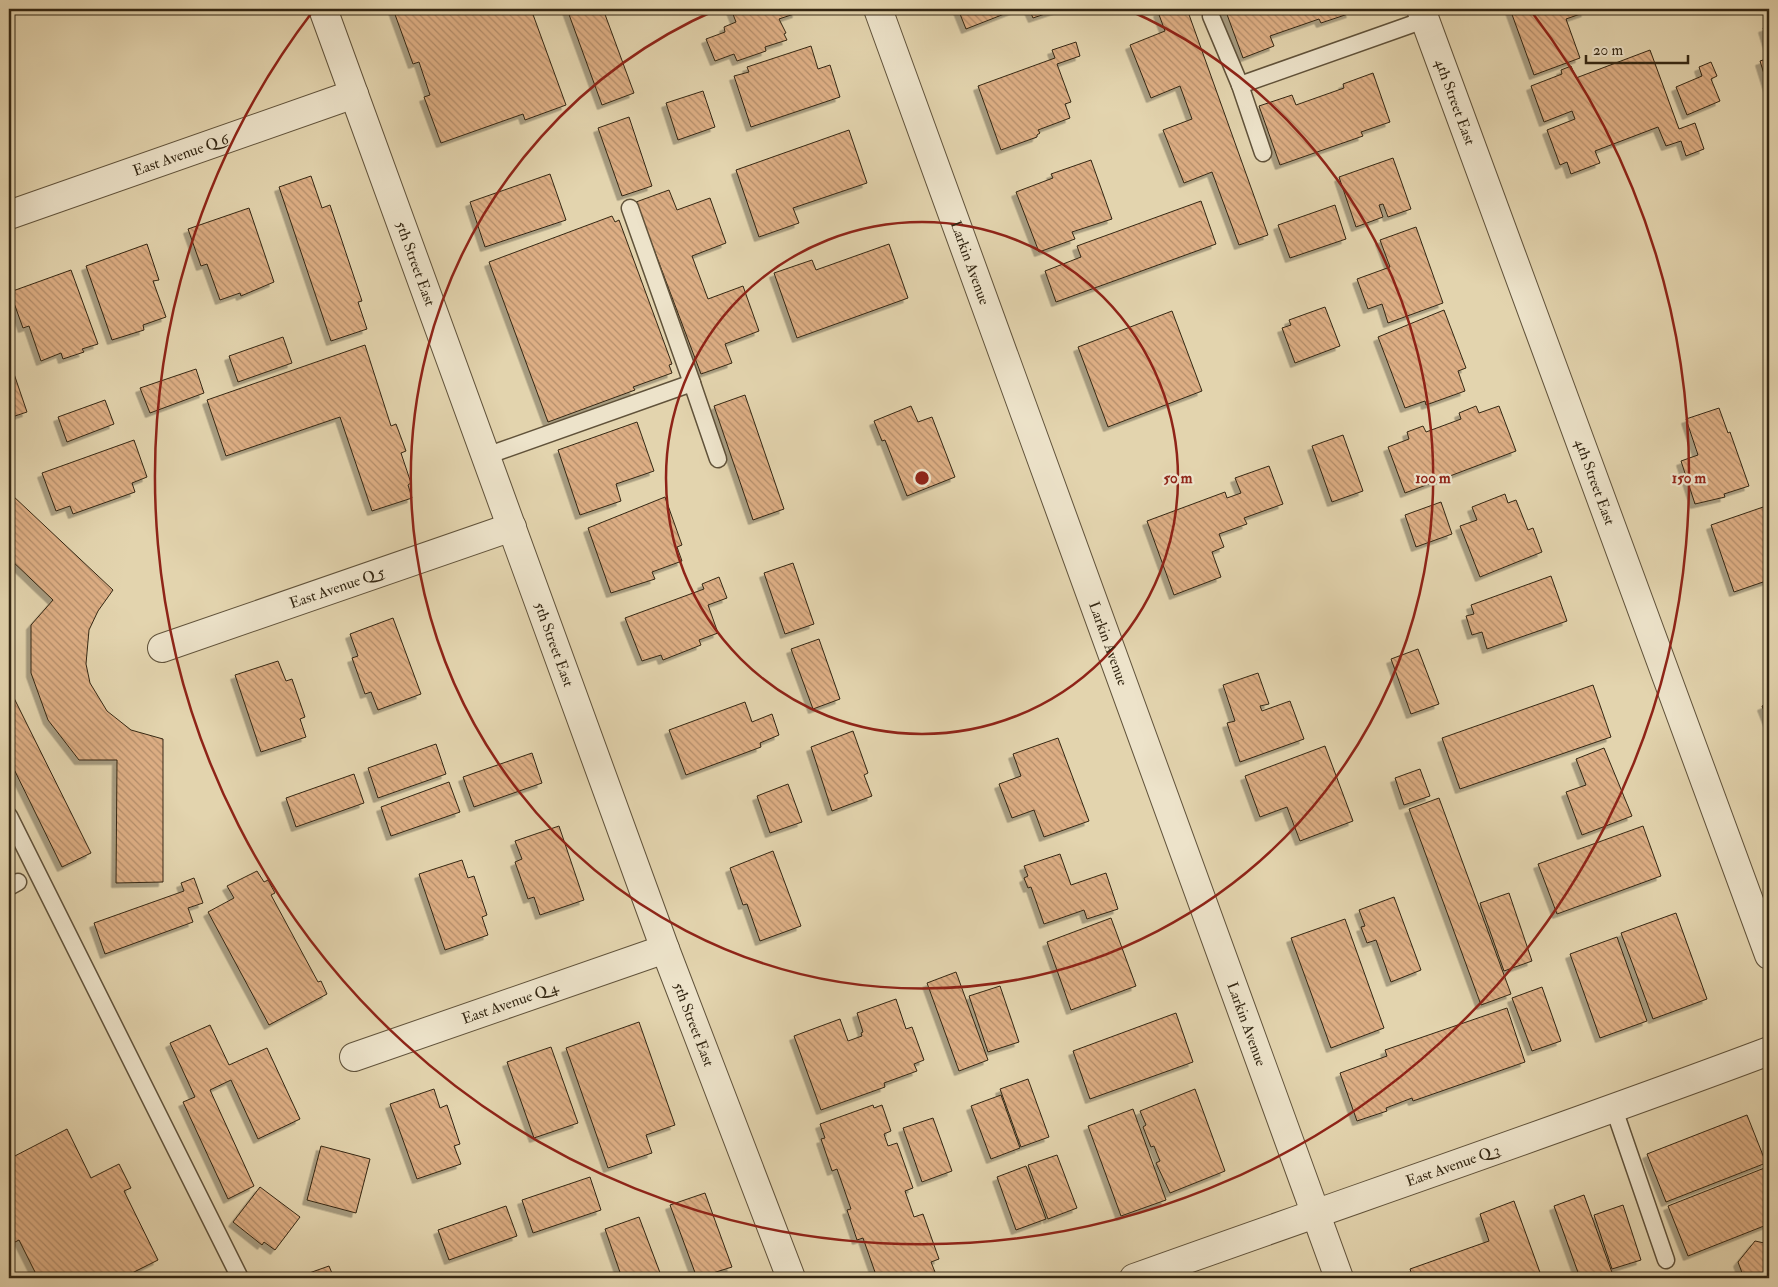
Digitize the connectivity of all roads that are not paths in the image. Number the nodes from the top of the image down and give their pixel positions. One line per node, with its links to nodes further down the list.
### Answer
1 (323, 9): 6 (street, 5th Street East)
2 (878, 9): 21 (street, Larkin Avenue)
3 (1422, 14): 5 (lane); 17 (street, 4th Street East)
4 (1211, 16): 5 (lane)
5 (1240, 85): 7 (lane)
6 (354, 94): 9 (street, East Avenue Q 6); 11 (street, 5th Street East)
7 (1264, 153)
8 (630, 208): 10 (lane)
9 (9, 215)
10 (692, 383): 11 (lane); 12 (lane)
11 (486, 456): 13 (street, 5th Street East)
12 (718, 459)
13 (512, 527): 14 (street, East Avenue Q 5); 16 (street, 5th Street East)
14 (162, 648)
15 (9, 816): 23 (lane)
16 (665, 949): 19 (street, East Avenue Q 4); 24 (street, 5th Street East)
17 (1769, 955)
18 (1769, 1051): 20 (street, East Avenue Q 3)
19 (354, 1057)
20 (1614, 1109): 21 (street, East Avenue Q 3); 22 (lane)
21 (1314, 1213): 25 (street, East Avenue Q 3); 26 (street, Larkin Avenue)
22 (1666, 1260)
23 (240, 1278)
24 (791, 1278)
25 (1134, 1278)
26 (1339, 1278)

